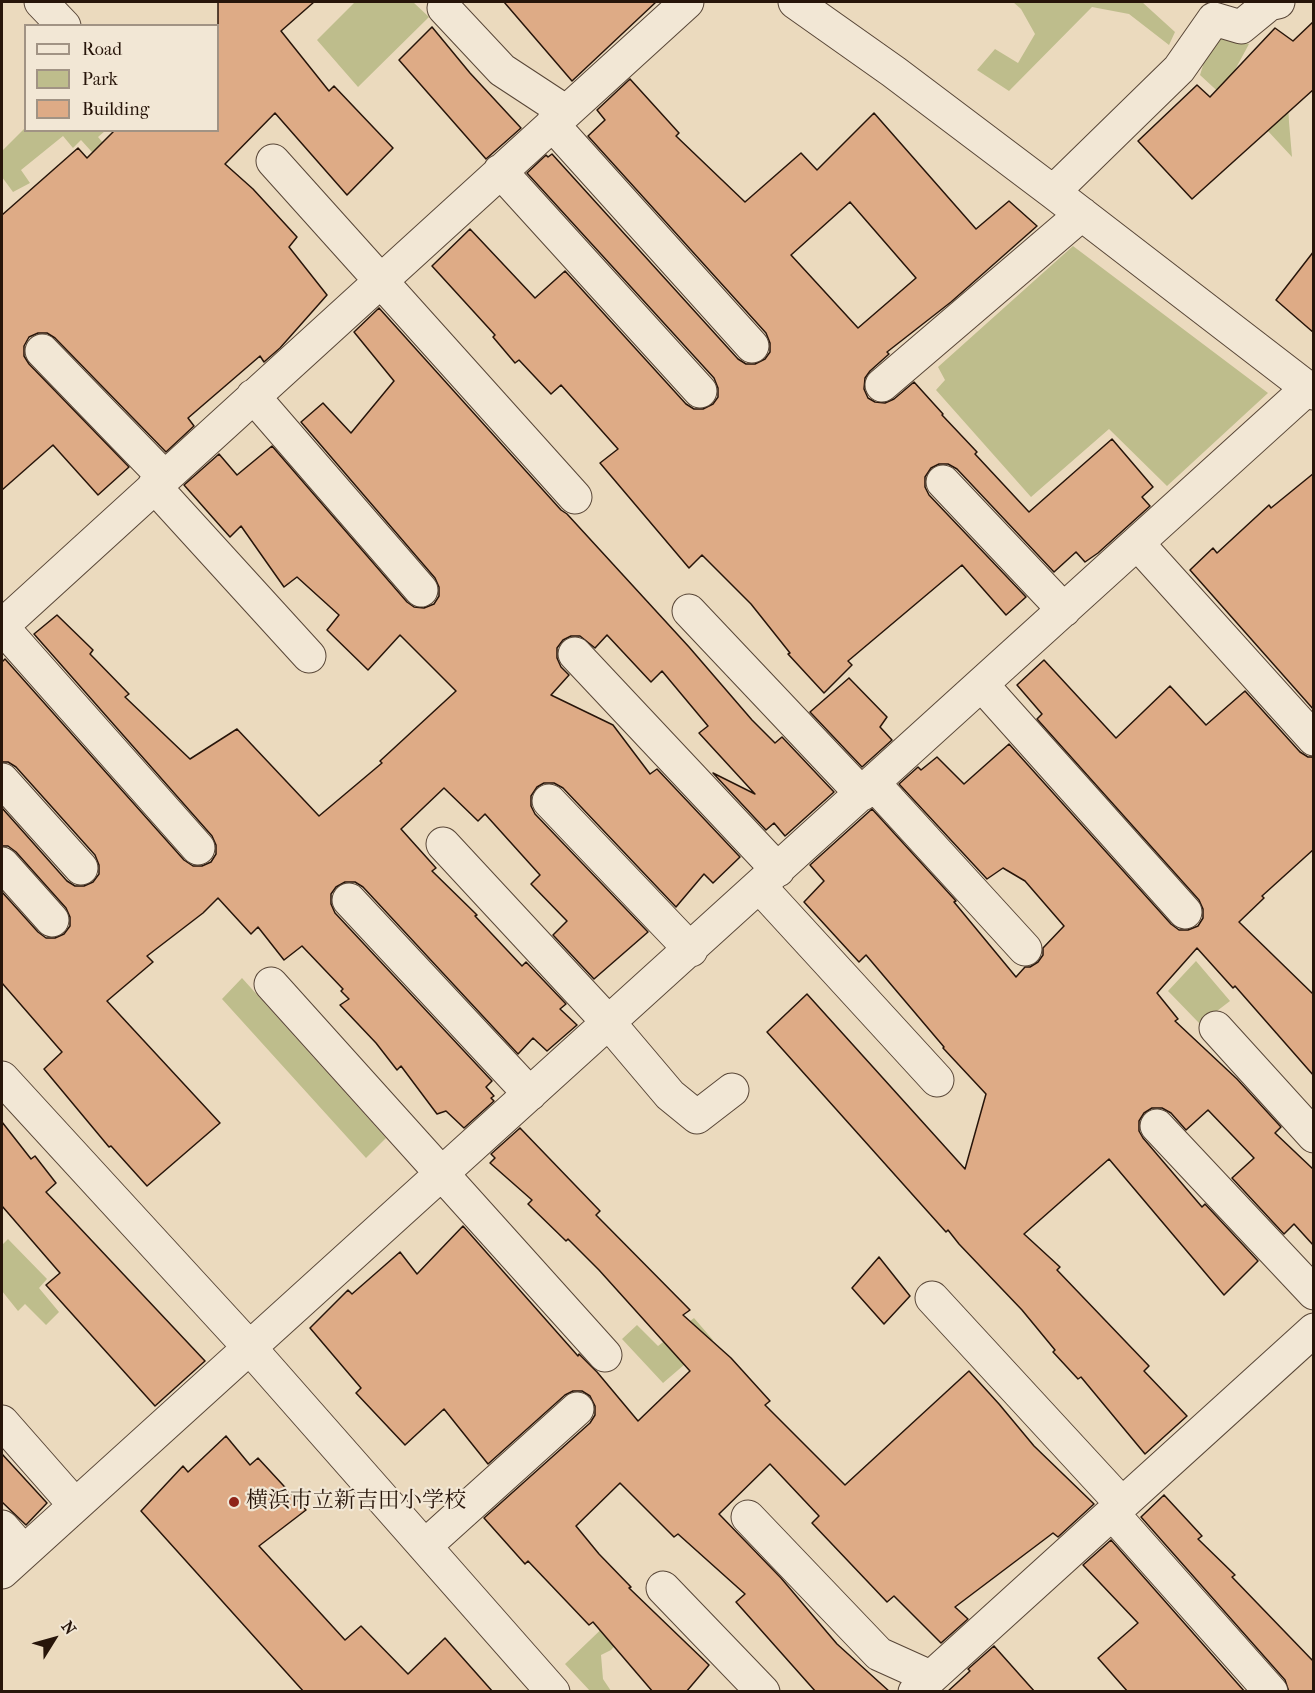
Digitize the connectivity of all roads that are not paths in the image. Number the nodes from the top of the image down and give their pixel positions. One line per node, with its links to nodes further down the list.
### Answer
1 (41, 2): 6 (street)
2 (687, 2): 7 (street)
3 (795, 2): 10 (street)
4 (1278, 2): 10 (street)
5 (444, 8): 7 (street)
6 (62, 24)
7 (559, 118): 9 (street); 13 (street)
8 (273, 161): 12 (street)
9 (500, 171): 12 (street); 16 (street)
10 (1053, 192): 11 (street)
11 (1082, 214): 15 (street); 17 (street)
12 (380, 280): 18 (street); 21 (street)
13 (752, 346)
14 (42, 351): 19 (street)
15 (882, 385)
16 (700, 391)
17 (1311, 391): 22 (street)
18 (253, 396): 19 (street); 23 (street)
19 (159, 482): 26 (street); 28 (street)
20 (943, 482): 24 (street)
21 (575, 497)
22 (1138, 544): 24 (street); 30 (street)
23 (422, 590)
24 (1064, 610): 29 (street)
25 (689, 611): 32 (street)
26 (2, 626): 35 (street)
27 (574, 654): 38 (street)
28 (309, 656)
29 (982, 685): 32 (street); 40 (street)
30 (1314, 739)
31 (2, 780): 37 (street)
32 (868, 789): 38 (street); 42 (street)
33 (549, 801): 43 (street)
34 (443, 844): 45 (street)
35 (198, 848)
36 (2, 864): 41 (street)
37 (81, 868)
38 (769, 879): 43 (street); 48 (street)
39 (349, 900): 50 (street)
40 (1185, 912)
41 (52, 920)
42 (1025, 949)
43 (691, 950): 45 (street)
44 (271, 984): 53 (street)
45 (609, 1023): 49 (street); 50 (street)
46 (1216, 1028): 52 (street)
47 (2, 1078): 57 (street)
48 (937, 1080)
49 (732, 1090)
50 (530, 1094): 53 (street)
51 (1157, 1126): 54 (street)
52 (1314, 1136)
53 (442, 1173): 57 (street); 58 (street)
54 (1314, 1293)
55 (932, 1298): 62 (street)
56 (1314, 1330): 62 (street)
57 (249, 1347): 61 (street); 65 (street)
58 (605, 1355)
59 (577, 1409): 65 (street)
60 (2, 1422): 61 (street)
61 (75, 1505): 66 (street)
62 (1117, 1508): 68 (street); 71 (street)
63 (748, 1517): 68 (street)
64 (2, 1527): 66 (street)
65 (425, 1546): 69 (street)
66 (13, 1562)
67 (663, 1588): 70 (street)
68 (920, 1688)
69 (553, 1692)
70 (763, 1692)
71 (1271, 1692)

